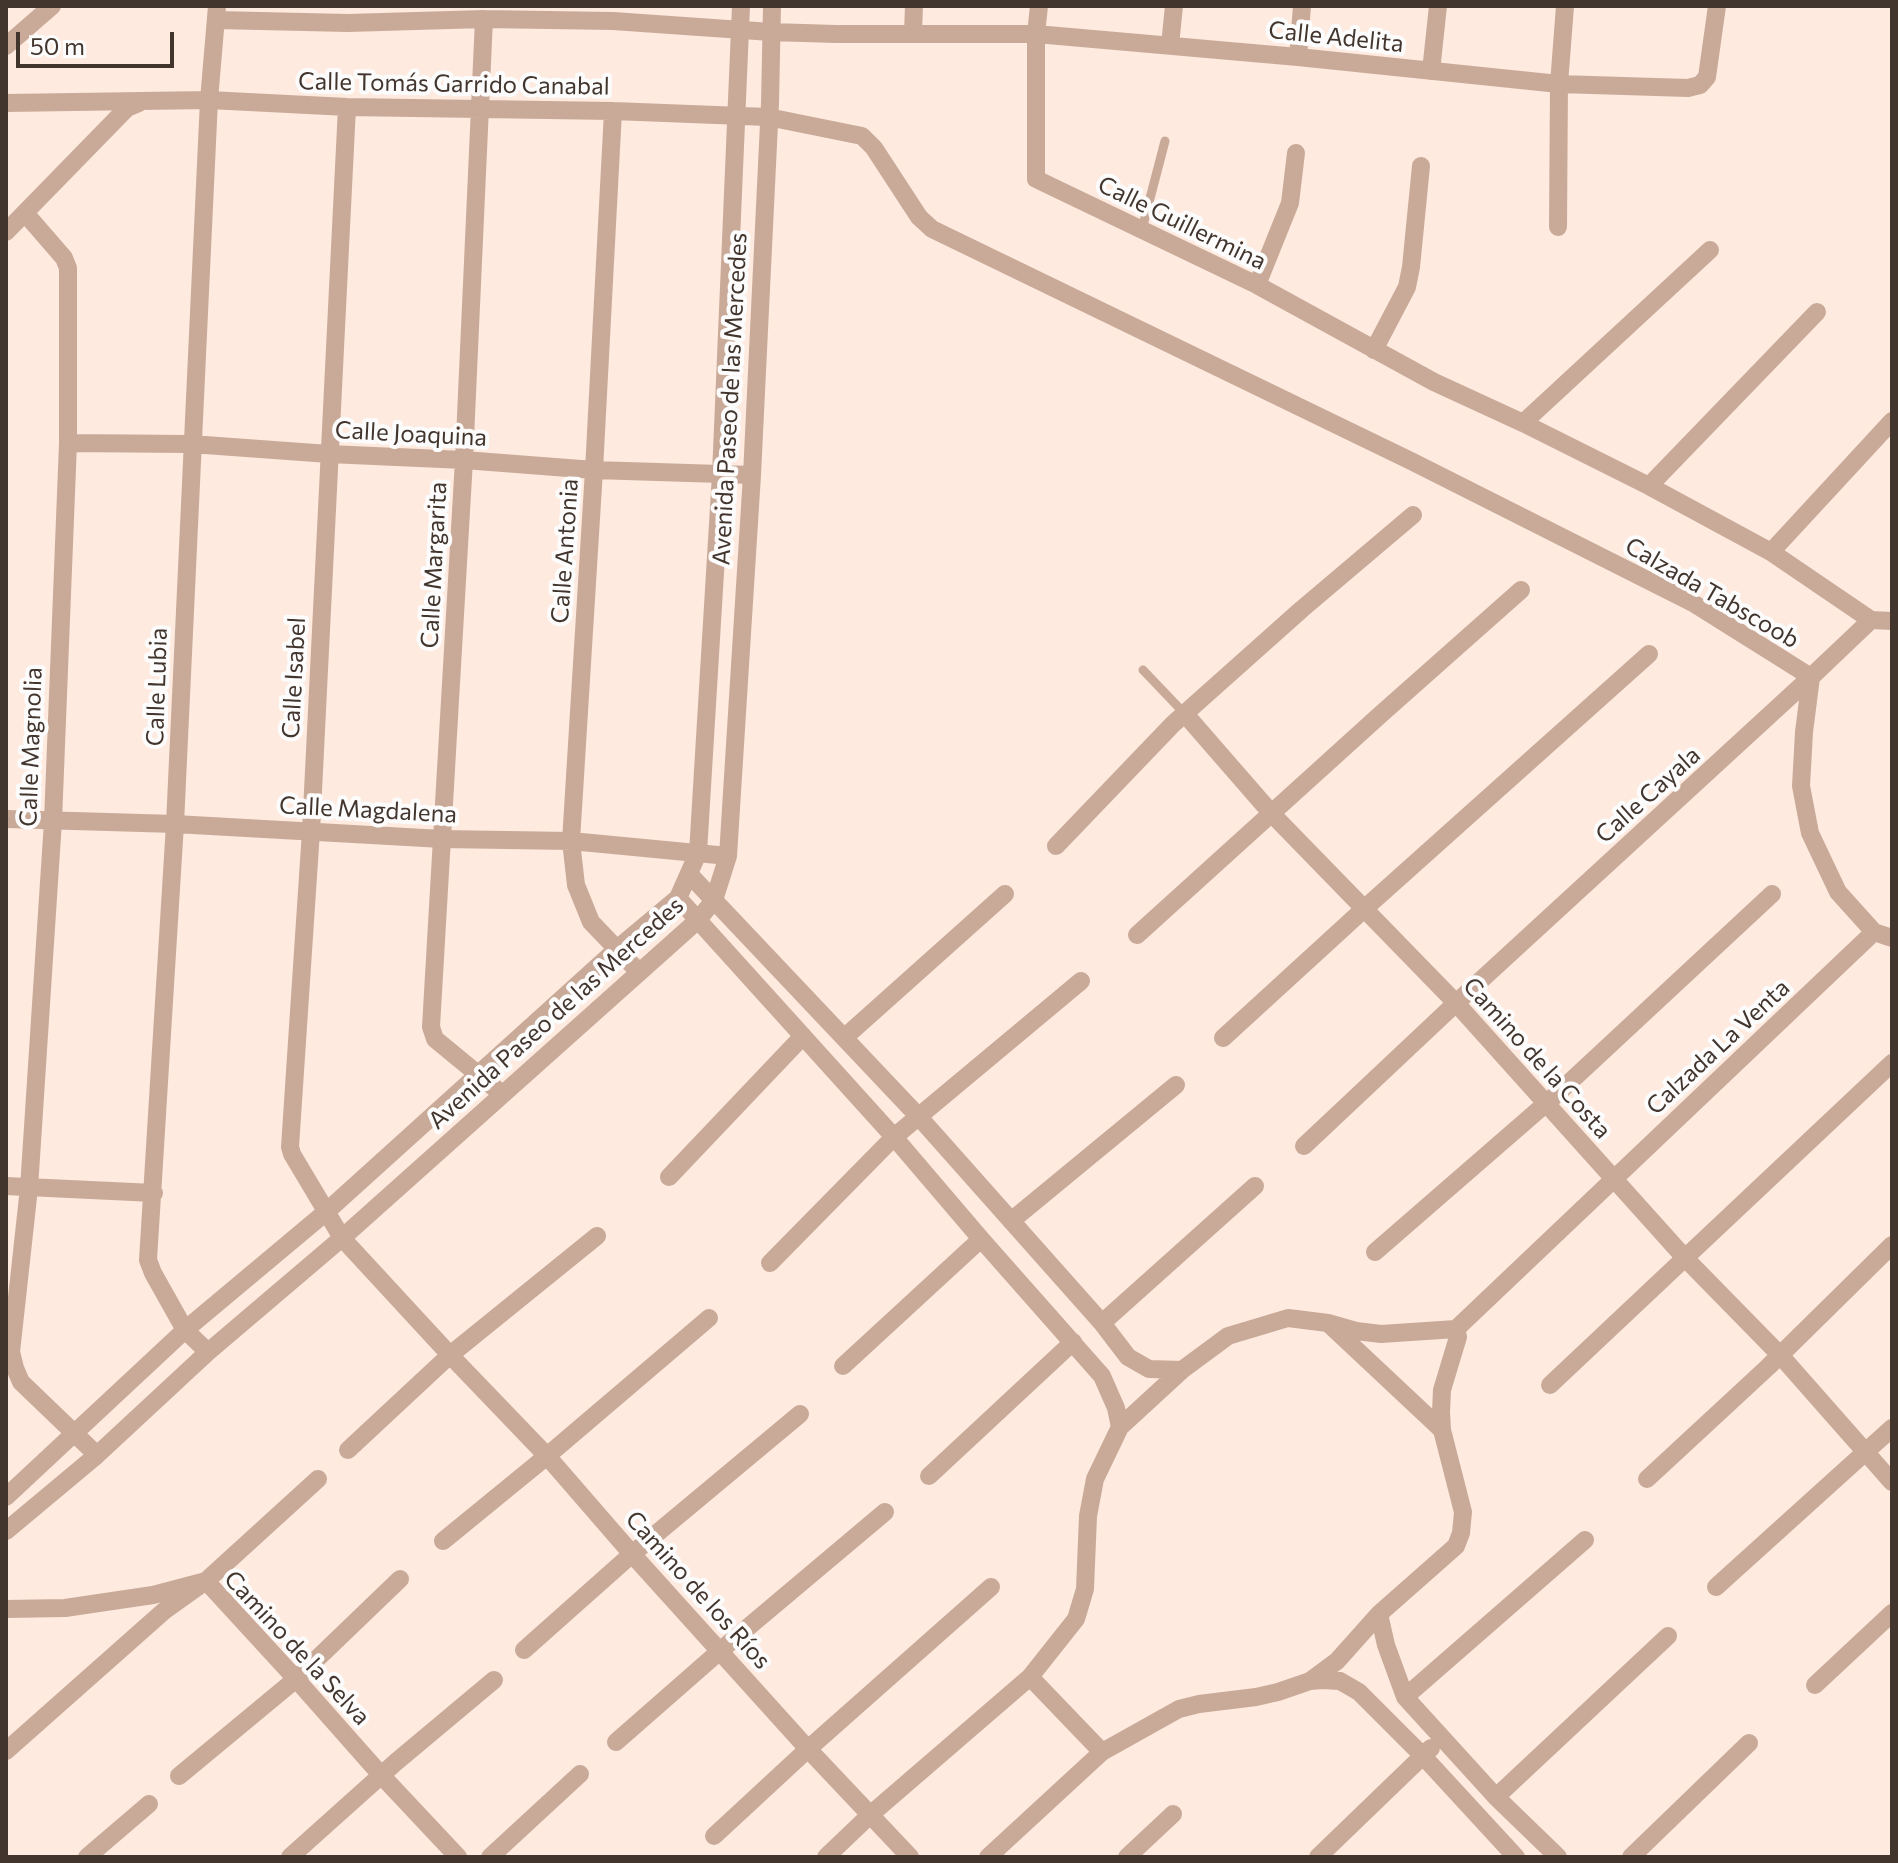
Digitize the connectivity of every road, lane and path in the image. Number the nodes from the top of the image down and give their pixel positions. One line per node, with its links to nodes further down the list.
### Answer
1 (52, 6): 20 (street)
2 (741, 6): 15 (street, Avenida Paseo de las Mercedes)
3 (772, 6): 16 (street, Avenida Paseo de las Mercedes)
4 (914, 6): 17 (street)
5 (1039, 6): 18 (street)
6 (1174, 6): 19 (street)
7 (1302, 6): 21 (street)
8 (1438, 6): 22 (street)
9 (1565, 6): 23 (street)
10 (1717, 6): 23 (street, Calle Adelita)
11 (484, 12): 13 (street); 14 (street); 28 (street, Calle Margarita)
12 (217, 13): 14 (street); 24 (street, Calle Lubia)
13 (613, 14): 15 (street)
14 (348, 15)
15 (740, 30): 16 (street); 30 (street, Avenida Paseo de las Mercedes)
16 (771, 32): 17 (street, Calle Adelita); 31 (street, Avenida Paseo de las Mercedes)
17 (913, 32): 18 (street, Calle Adelita)
18 (1036, 34): 19 (street, Calle Adelita); 37 (street, Calle Guillermina)
19 (1170, 45): 21 (street, Calle Adelita)
20 (6, 46)
21 (1298, 57): 22 (street, Calle Adelita)
22 (1431, 71): 23 (street, Calle Adelita)
23 (1559, 84): 36 (street)
24 (209, 100): 26 (street, Calle Tomás Garrido Canabal); 27 (street, Calle Tomás Garrido Canabal); 46 (street, Calle Lubia)
25 (6, 103): 26 (street, Calle Tomás Garrido Canabal)
26 (139, 103): 35 (street)
27 (347, 107): 28 (street, Calle Tomás Garrido Canabal); 47 (street, Calle Isabel)
28 (480, 108): 29 (street, Calle Tomás Garrido Canabal); 48 (street, Calle Margarita)
29 (613, 111): 30 (street, Calle Tomás Garrido Canabal); 49 (street, Calle Antonia)
30 (736, 116): 31 (street, Calle Tomás Garrido Canabal); 50 (street, Avenida Paseo de las Mercedes)
31 (768, 117): 51 (street, Avenida Paseo de las Mercedes); 60 (street, Calzada Tabscoob)
32 (1165, 141): 37 (lane)
33 (1296, 153): 40 (street)
34 (1421, 166): 42 (street)
35 (25, 213): 38 (street); 45 (street, Calle Magnolia)
36 (1558, 227)
37 (1142, 229): 40 (street, Calle Guillermina)
38 (6, 232)
39 (1710, 250): 44 (street)
40 (1257, 285): 42 (street, Calle Guillermina)
41 (1817, 312): 52 (street)
42 (1374, 350): 44 (street, Calle Guillermina)
43 (1892, 421): 54 (street)
44 (1523, 423): 52 (street)
45 (68, 443): 46 (street, Calle Joaquina); 64 (street, Calle Magnolia)
46 (191, 444): 47 (street, Calle Joaquina); 65 (street, Calle Lubia)
47 (329, 454): 48 (street, Calle Joaquina); 66 (street, Calle Isabel)
48 (464, 460): 49 (street, Calle Joaquina); 67 (street, Calle Margarita)
49 (594, 470): 50 (street, Calle Joaquina); 68 (street, Calle Antonia)
50 (721, 474): 51 (street, Calle Joaquina); 70 (street, Avenida Paseo de las Mercedes)
51 (752, 475): 71 (street, Avenida Paseo de las Mercedes)
52 (1649, 486): 54 (street)
53 (1413, 515): 61 (street)
54 (1771, 552): 56 (street)
55 (1521, 590): 62 (street)
56 (1871, 620): 57 (street); 60 (street, Calle Cayala)
57 (1892, 621)
58 (1649, 654): 77 (street)
59 (1143, 670): 61 (lane, Camino de la Costa)
60 (1811, 677): 80 (street, Calzada Tabscoob); 84 (street, Calle Cayala)
61 (1185, 714): 62 (street, Camino de la Costa); 69 (street)
62 (1272, 814): 77 (street, Camino de la Costa); 79 (street)
63 (6, 819): 64 (street, Calle Magdalena)
64 (53, 821): 65 (street, Calle Magdalena); 100 (street, Calle Magnolia)
65 (175, 824): 66 (street, Calle Magdalena); 101 (street, Calle Lubia)
66 (311, 831): 67 (street, Calle Magdalena); 102 (street, Calle Isabel)
67 (442, 839): 68 (street, Calle Magdalena); 89 (street, Calle Margarita)
68 (571, 841): 70 (street, Calle Magdalena); 81 (street, Calle Antonia)
69 (1056, 846)
70 (698, 853): 71 (street, Calle Magdalena); 72 (street, Avenida Paseo de las Mercedes)
71 (728, 856): 76 (street, Avenida Paseo de las Mercedes)
72 (690, 875): 75 (street, Avenida Paseo de las Mercedes); 76 (street)
73 (1005, 894): 86 (street)
74 (1772, 894): 92 (street)
75 (678, 898): 78 (street); 81 (street, Avenida Paseo de las Mercedes)
76 (714, 900): 78 (street, Avenida Paseo de las Mercedes); 86 (street)
77 (1364, 909): 84 (street, Camino de la Costa); 87 (street)
78 (698, 920): 82 (street, Avenida Paseo de las Mercedes); 85 (street)
79 (1137, 935)
80 (1883, 935): 97 (street, Calzada La Venta)
81 (617, 949): 82 (street, Calle Antonia); 89 (street, Avenida Paseo de las Mercedes)
82 (639, 972): 91 (street, Avenida Paseo de las Mercedes)
83 (1081, 981): 93 (street)
84 (1456, 1003): 92 (street, Camino de la Costa); 95 (street, Calle Cayala)
85 (803, 1036): 94 (street); 96 (street)
86 (845, 1037): 93 (street)
87 (1223, 1038)
88 (1892, 1063): 109 (street)
89 (479, 1075): 91 (street, Calle Margarita); 102 (street, Avenida Paseo de las Mercedes)
90 (1176, 1085): 103 (street)
91 (502, 1094): 105 (street, Avenida Paseo de las Mercedes)
92 (1546, 1104): 97 (street, Camino de la Costa); 108 (street)
93 (919, 1117): 94 (street); 103 (street)
94 (894, 1137): 106 (street); 110 (street)
95 (1304, 1146)
96 (669, 1177)
97 (1615, 1178): 109 (street, Camino de la Costa); 114 (street, Calzada La Venta)
98 (6, 1186): 100 (street)
99 (1255, 1186): 112 (street)
100 (29, 1188): 101 (street); 127 (street, Calle Magnolia)
101 (154, 1193): 115 (street, Calle Lubia)
102 (326, 1212): 105 (street, Calle Isabel); 115 (street, Avenida Paseo de las Mercedes)
103 (1011, 1221): 112 (street)
104 (597, 1236): 118 (street)
105 (342, 1238): 117 (street, Avenida Paseo de las Mercedes); 118 (street, Calle Isabel)
106 (981, 1239): 116 (street); 120 (street)
107 (1892, 1245): 119 (street)
108 (1375, 1252)
109 (1685, 1258): 119 (street, Camino de la Costa); 122 (street)
110 (770, 1263)
111 (709, 1318): 131 (street)
112 (1102, 1323): 121 (street)
113 (1328, 1323): 114 (street); 121 (street); 126 (street)
114 (1456, 1329): 126 (street)
115 (185, 1330): 117 (street, Calle Lubia); 127 (street, Avenida Paseo de las Mercedes)
116 (1073, 1342): 124 (street); 132 (street)
117 (208, 1352): 130 (street, Avenida Paseo de las Mercedes)
118 (450, 1355): 128 (street); 131 (street, Camino de los Ríos)
119 (1780, 1355): 129 (street, Camino de la Costa); 134 (street)
120 (843, 1366)
121 (1182, 1370): 124 (street)
122 (1550, 1385)
123 (800, 1414): 141 (street)
124 (1120, 1427): 152 (street)
125 (1892, 1428): 129 (street)
126 (1442, 1430): 148 (street)
127 (74, 1433): 130 (street, Calle Magnolia); 136 (street, Avenida Paseo de las Mercedes)
128 (348, 1450)
129 (1864, 1452): 135 (street, Camino de la Costa); 145 (street)
130 (97, 1455): 138 (street, Avenida Paseo de las Mercedes)
131 (547, 1456): 140 (street); 141 (street, Camino de los Ríos)
132 (929, 1476)
133 (318, 1479): 143 (street)
134 (1647, 1479)
135 (1892, 1482)
136 (6, 1497)
137 (885, 1512): 151 (street)
138 (6, 1531)
139 (1585, 1540): 157 (street)
140 (443, 1541)
141 (632, 1554): 150 (street); 151 (street, Camino de los Ríos)
142 (400, 1579): 153 (street)
143 (206, 1581): 146 (street, Camino de la Selva); 153 (street, Camino de la Selva); 162 (street)
144 (991, 1587): 161 (street)
145 (1716, 1587)
146 (6, 1609)
147 (1892, 1613): 156 (street)
148 (1379, 1614): 155 (street); 157 (street)
149 (1668, 1636): 168 (street)
150 (524, 1650)
151 (721, 1650): 159 (street); 161 (street, Camino de los Ríos)
152 (1030, 1677): 163 (street); 171 (street)
153 (296, 1679): 166 (street, Camino de la Selva); 167 (street)
154 (494, 1680): 166 (street)
155 (1310, 1681): 163 (street); 164 (street)
156 (1815, 1685)
157 (1405, 1697): 158 (street)
158 (1443, 1738): 164 (street); 168 (street)
159 (616, 1742)
160 (1749, 1743): 184 (street)
161 (808, 1749): 171 (street, Camino de los Ríos); 172 (street)
162 (6, 1751)
163 (1102, 1752): 180 (street)
164 (1422, 1755): 173 (street); 182 (street)
165 (580, 1774): 177 (street)
166 (381, 1775): 175 (street); 176 (street, Camino de la Selva)
167 (179, 1776)
168 (1496, 1797): 183 (street)
169 (149, 1804): 174 (street)
170 (1173, 1814): 181 (street)
171 (870, 1815): 178 (street); 179 (street, Camino de los Ríos)
172 (714, 1836)
173 (1510, 1855)
174 (87, 1857)
175 (290, 1857)
176 (458, 1857)
177 (490, 1857)
178 (826, 1857)
179 (910, 1857)
180 (988, 1857)
181 (1127, 1857)
182 (1318, 1857)
183 (1558, 1857)
184 (1631, 1857)

